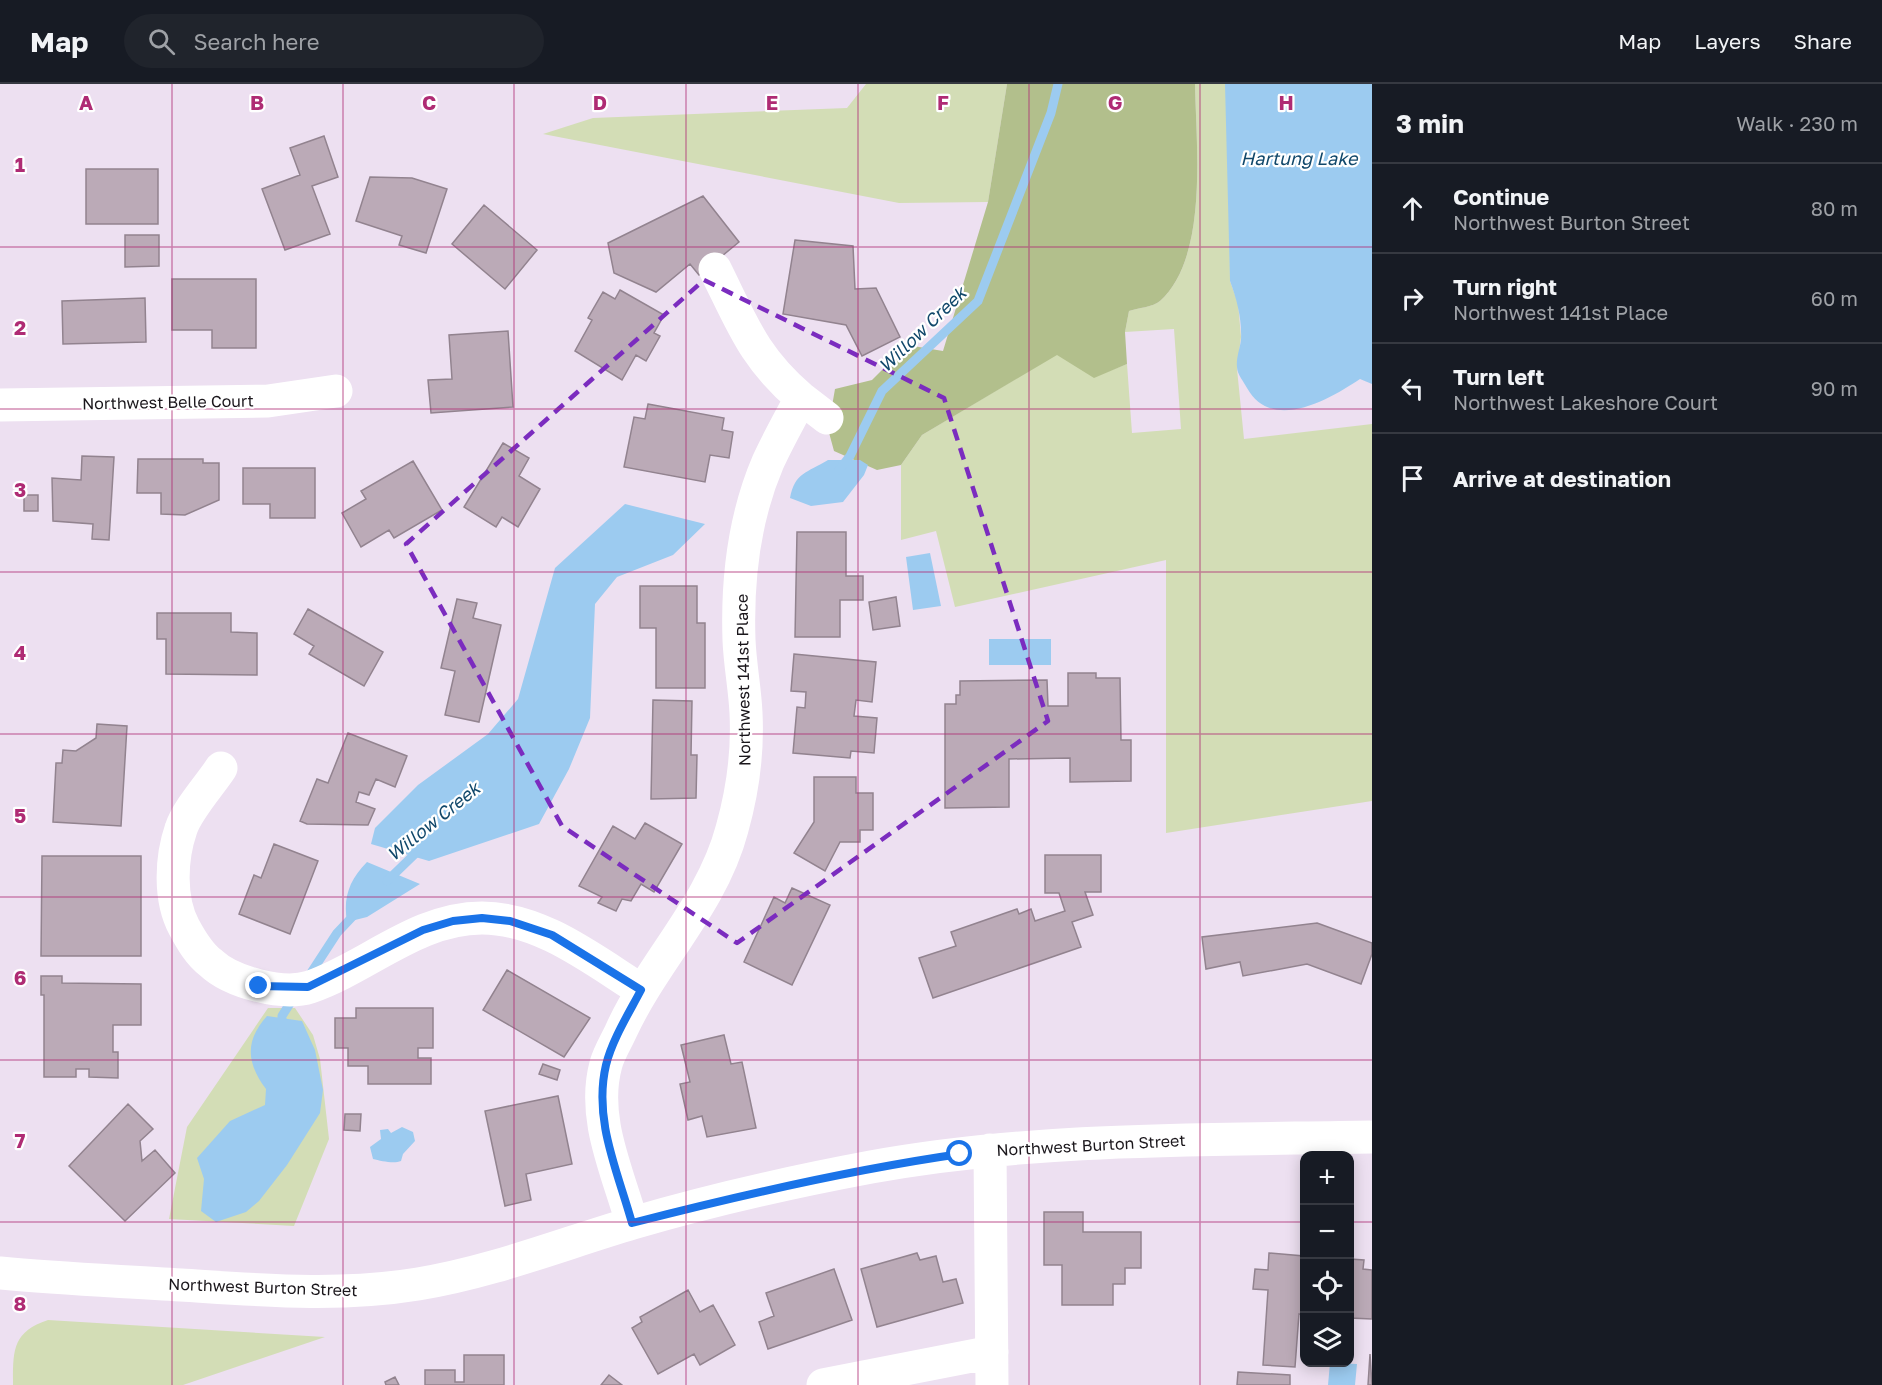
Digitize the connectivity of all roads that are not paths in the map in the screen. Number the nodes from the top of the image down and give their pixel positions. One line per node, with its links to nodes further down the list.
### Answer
1 (716, 269): 3 (street)
2 (336, 391): 4 (street, Northwest Belle Court)
3 (801, 398): 5 (street); 7 (street, Northwest 141st Place)
4 (0, 405)
5 (827, 418)
6 (221, 768): 7 (street)
7 (641, 990): 10 (street, Northwest 141st Place)
8 (1372, 1137): 9 (street, Northwest Burton Street)
9 (990, 1150): 10 (street, Northwest Burton Street); 12 (street)
10 (632, 1223): 11 (street, Northwest Burton Street)
11 (0, 1274)
12 (992, 1352): 13 (street); 14 (street)
13 (823, 1385)
14 (992, 1385)

